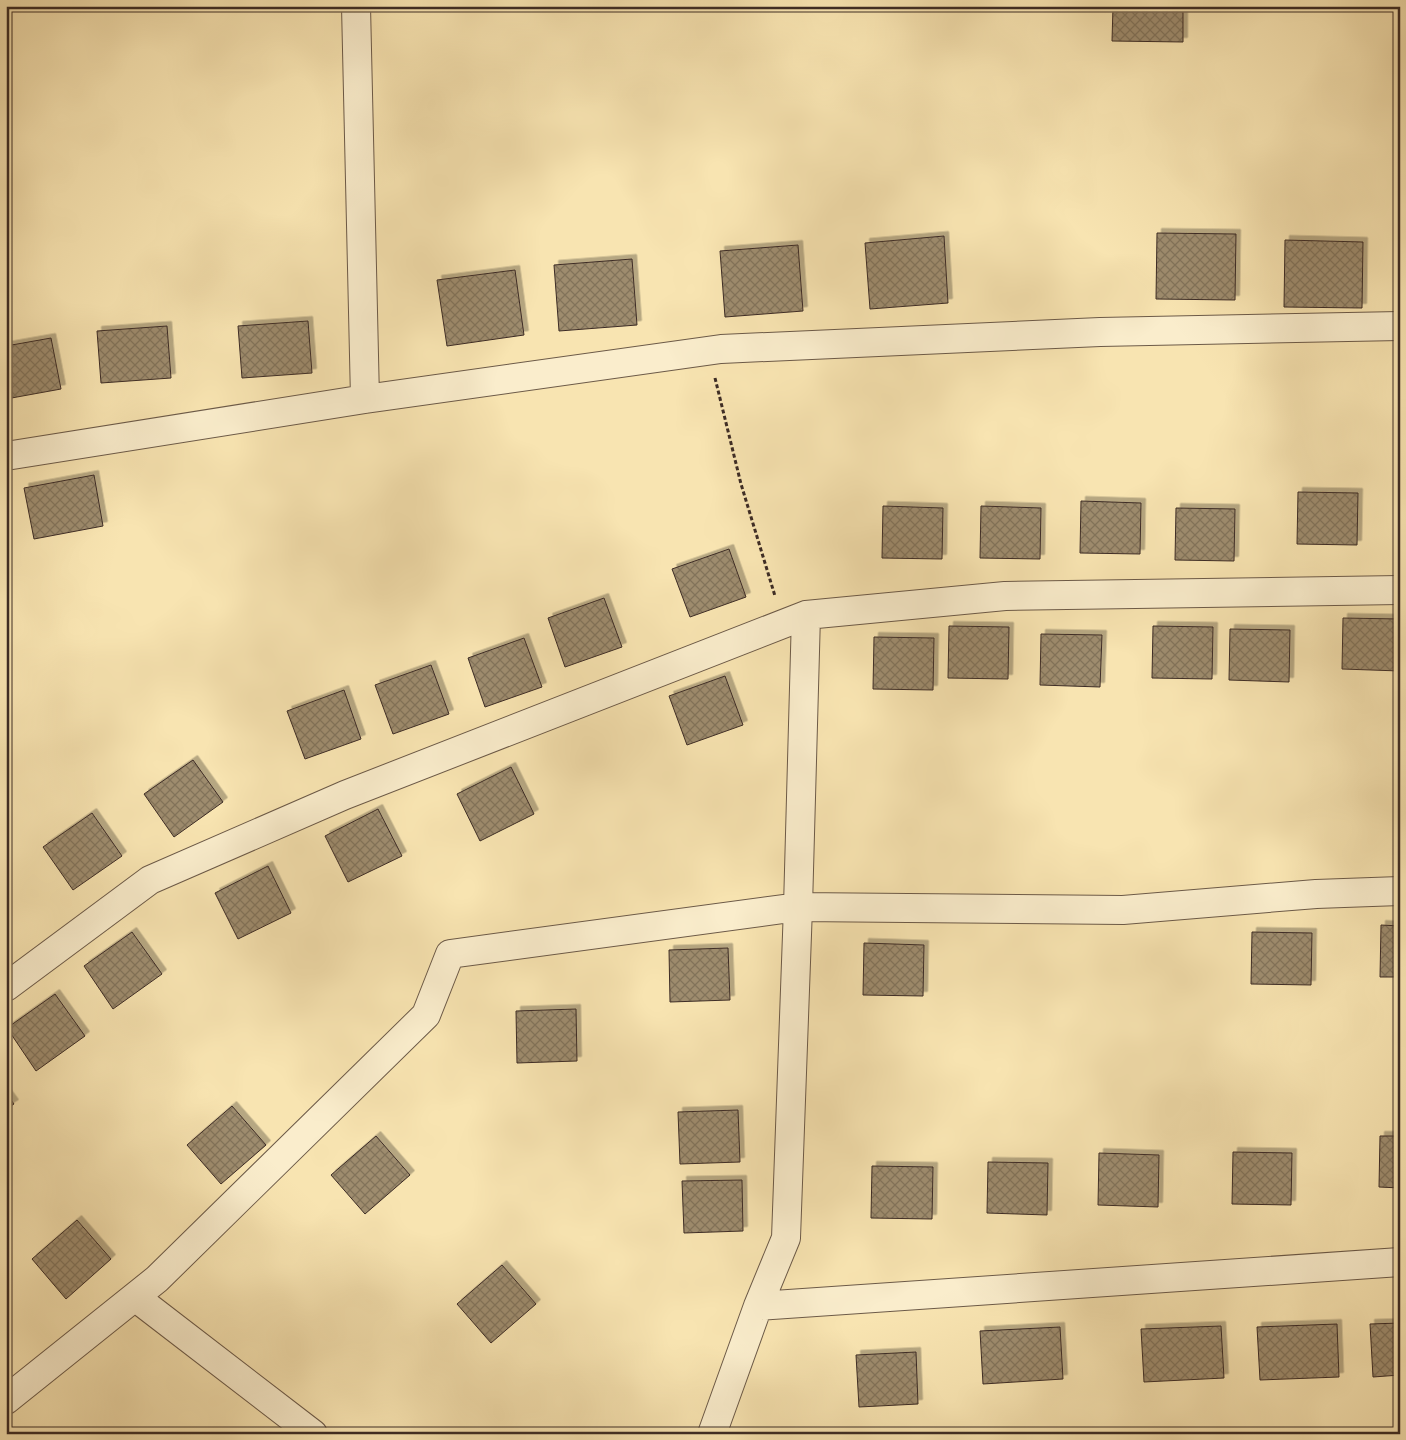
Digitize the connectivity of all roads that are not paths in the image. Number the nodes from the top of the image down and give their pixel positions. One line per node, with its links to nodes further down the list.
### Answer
1 (356, 6): 3 (street)
2 (1400, 326): 3 (street)
3 (365, 399): 4 (street)
4 (6, 456)
5 (1400, 590): 6 (street)
6 (795, 620): 8 (street); 9 (street)
7 (1400, 891): 8 (street)
8 (798, 907): 11 (street); 12 (street)
9 (6, 987)
10 (1400, 1262): 12 (street)
11 (134, 1297): 13 (street); 14 (street)
12 (758, 1306): 15 (street)
13 (6, 1400)
14 (313, 1434)
15 (712, 1434)

